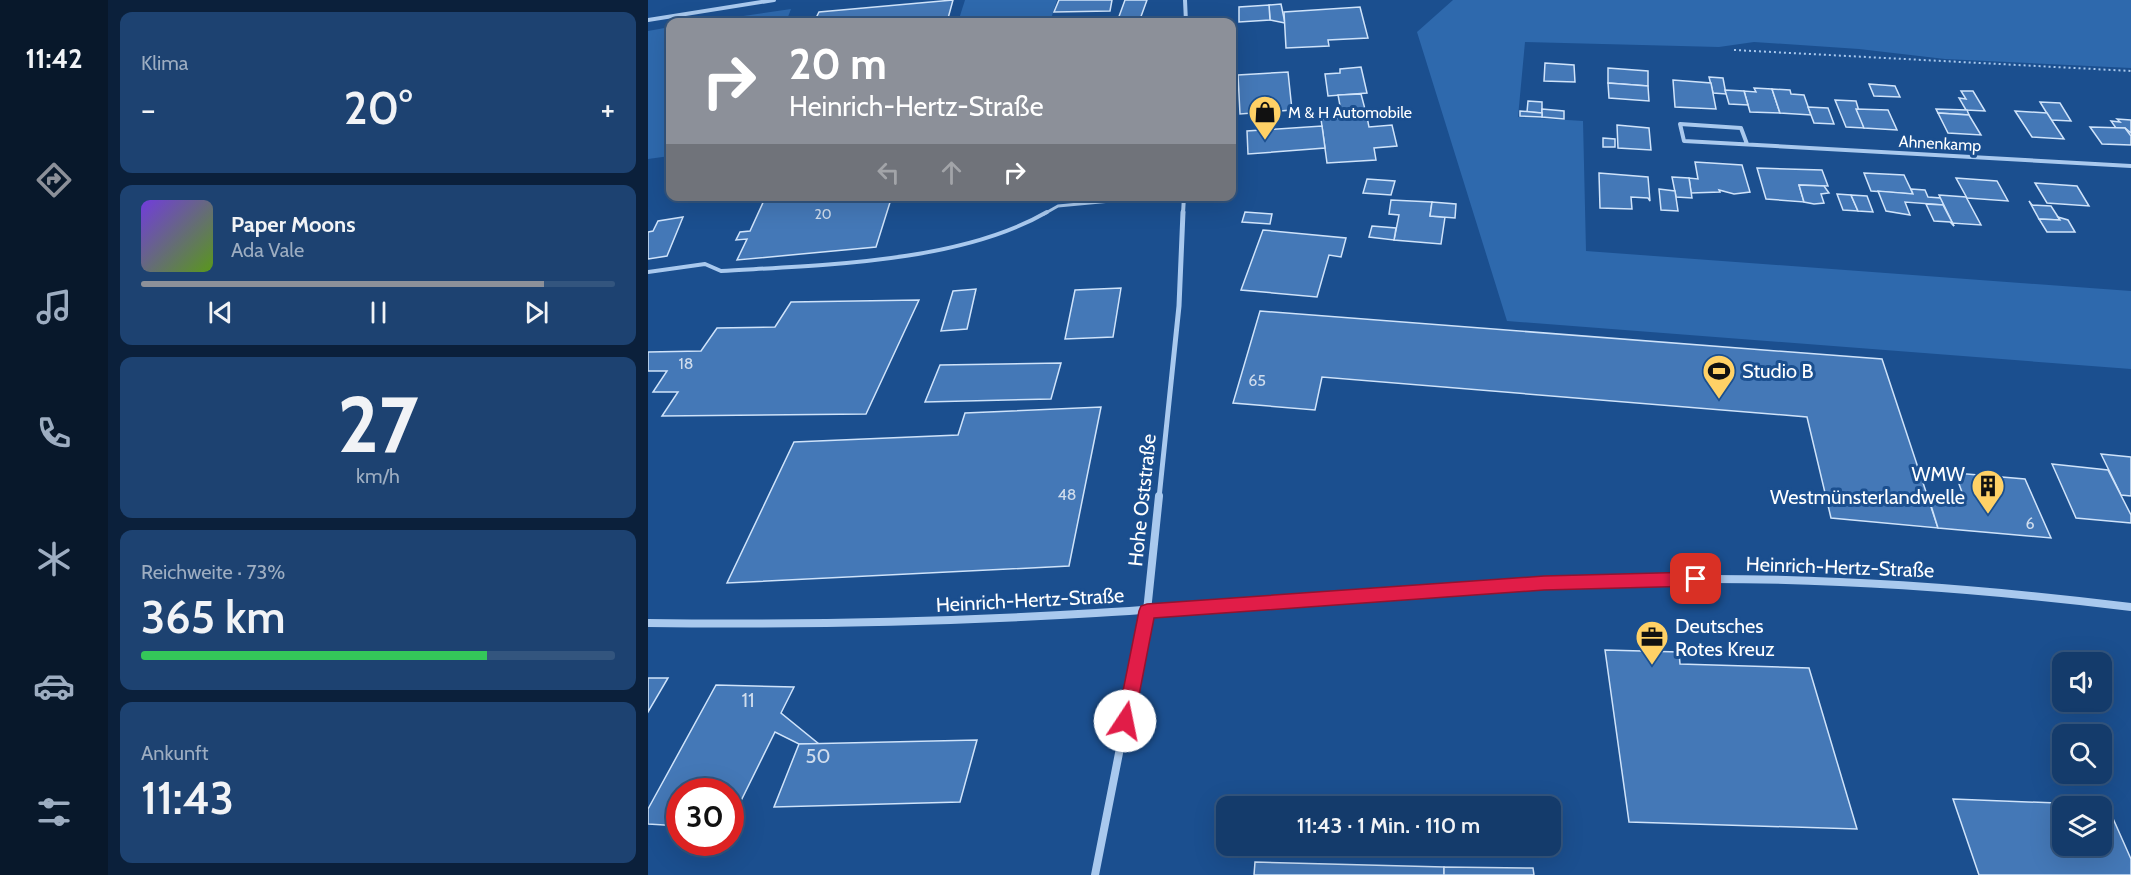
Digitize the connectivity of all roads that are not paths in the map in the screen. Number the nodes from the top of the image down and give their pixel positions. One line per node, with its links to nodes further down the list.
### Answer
1 (774, 0): 4 (street)
2 (1185, 0): 3 (street)
3 (1186, 18)
4 (648, 20)
5 (1747, 144): 5 (street, Ahnenkamp); 6 (street, Ahnenkamp)
6 (2131, 166)
7 (1111, 201): 9 (lane)
8 (1184, 201): 11 (street, Hohe Oststraße)
9 (648, 272)
10 (2131, 607): 11 (street, Heinrich-Hertz-Straße)
11 (1147, 611): 12 (street, Heinrich-Hertz-Straße); 13 (street, Hohe Oststraße)
12 (648, 623)
13 (1095, 875)

